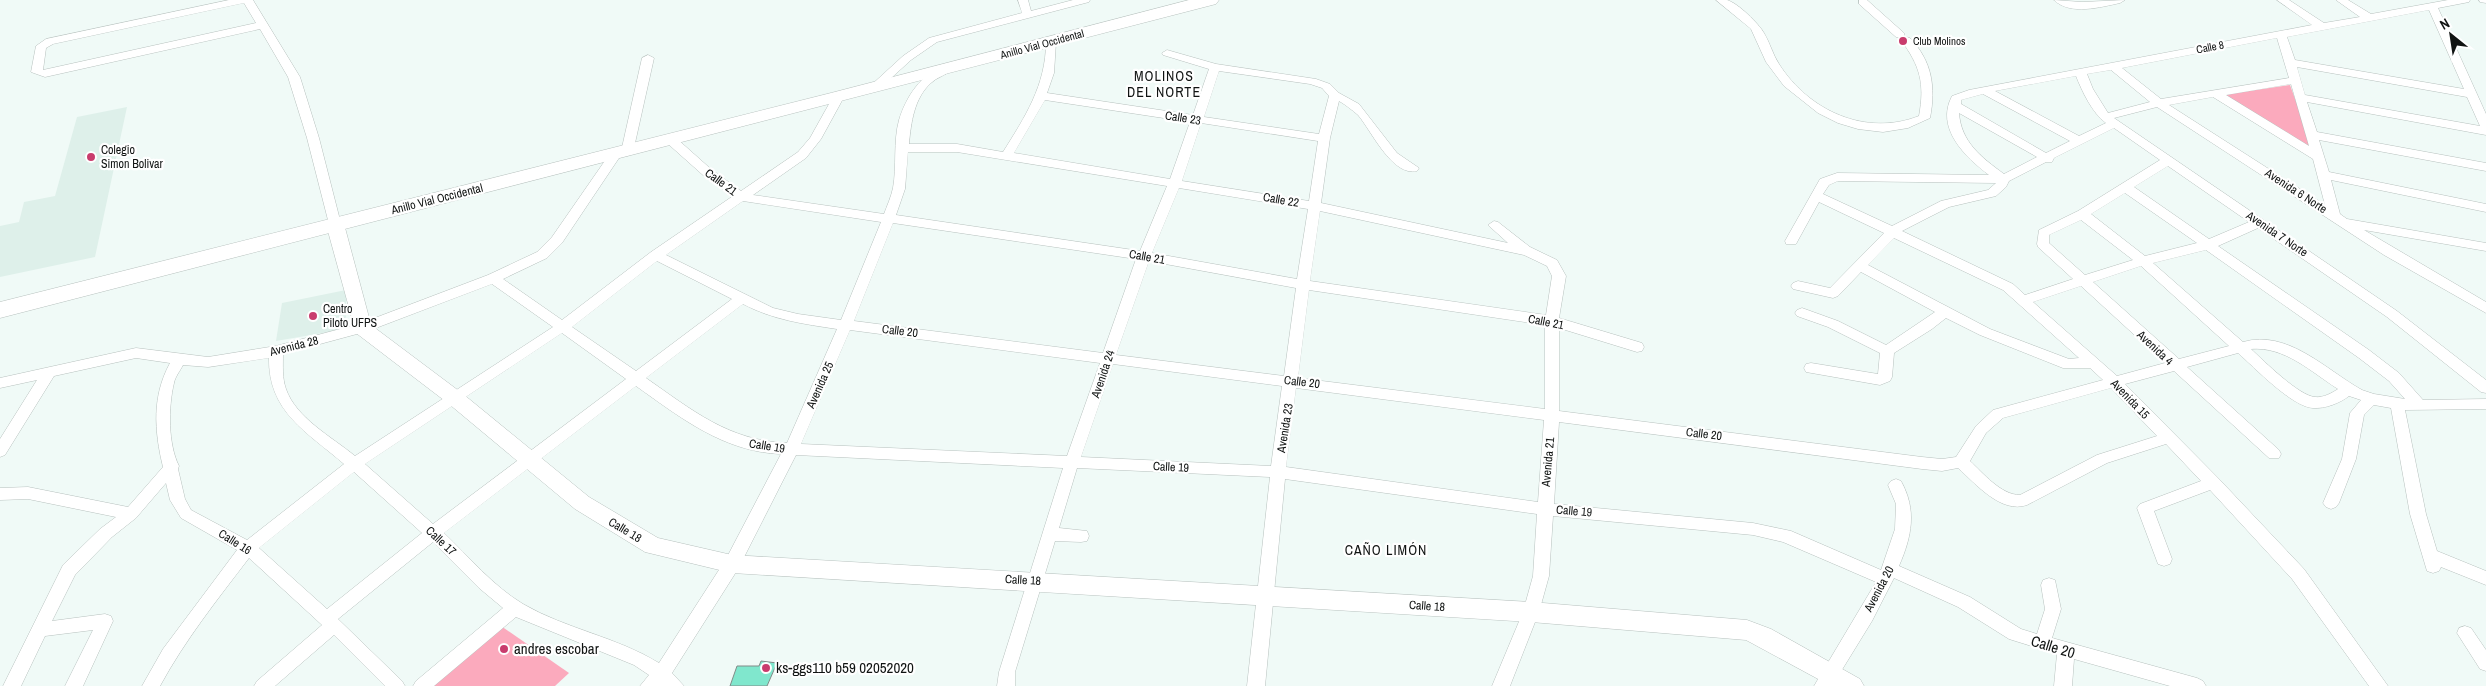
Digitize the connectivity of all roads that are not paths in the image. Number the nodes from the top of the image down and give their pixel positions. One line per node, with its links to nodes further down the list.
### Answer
1 (246, 0): 17 (street); 17 (street)
2 (1023, 0): 15 (street)
3 (1085, 0): 15 (street, Anillo Vial Occidental)
4 (1210, 0): 20 (highway, Anillo Vial Occidental)
5 (1721, 0): 6 (street)
6 (1877, 0)
7 (2059, 0): 8 (street)
8 (2120, 0)
9 (2282, 0): 18 (street)
10 (2341, 0): 16 (street)
11 (2394, 0): 14 (street)
12 (2458, 1): 13 (street, Calle 8)
13 (2432, 6): 14 (street, Calle 8); 32 (street)
14 (2410, 10): 16 (street, Calle 8)
15 (1028, 14): 29 (street, Anillo Vial Occidental)
16 (2368, 17): 18 (street, Calle 8)
17 (262, 25): 66 (street)
18 (2322, 27): 19 (street, Calle 8)
19 (2281, 34): 23 (street); 24 (street, Calle 8)
20 (1051, 42): 26 (highway, Anillo Vial Occidental); 34 (street)
21 (1167, 54): 25 (street)
22 (648, 58): 47 (street)
23 (2291, 63): 28 (street); 32 (street)
24 (2113, 66): 27 (street, Calle 8); 38 (street, Avenida 6 Norte)
25 (1215, 67): 33 (street); 39 (street, Avenida 24)
26 (945, 70): 29 (highway, Anillo Vial Occidental); 46 (street, Avenida 25)
27 (2080, 72): 30 (street, Calle 8); 40 (street, Avenida 7 Norte)
28 (2296, 80): 31 (street); 36 (street)
29 (874, 88): 35 (highway, Anillo Vial Occidental)
30 (1986, 90): 37 (street, Calle 8); 45 (street)
31 (2214, 93): 38 (street); 49 (street)
32 (2471, 94): 41 (street)
33 (1335, 95): 43 (street, Avenida 23); 53 (street)
34 (1042, 96): 39 (street, Calle 23); 48 (street)
35 (838, 97): 44 (highway, Anillo Vial Occidental); 59 (street)
36 (2298, 97): 41 (street); 42 (street)
37 (1955, 101): 50 (street); 55 (street)
38 (2159, 103): 40 (street); 64 (street, Avenida 6 Norte)
39 (1195, 120): 43 (street, Calle 23); 56 (street, Avenida 24)
40 (2109, 121): 45 (street); 51 (street, Avenida 7 Norte)
41 (2486, 129)
42 (2312, 135): 49 (street); 52 (street)
43 (1324, 138): 60 (street, Avenida 23)
44 (672, 140): 47 (highway, Anillo Vial Occidental); 59 (street, Calle 21)
45 (2079, 141): 50 (street)
46 (902, 148): 48 (street, Calle 22); 63 (street, Avenida 25)
47 (621, 153): 66 (highway, Anillo Vial Occidental); 78 (street, Avenida 28)
48 (1006, 156): 56 (street, Calle 22)
49 (2319, 157): 54 (street)
50 (2048, 159): 55 (street)
51 (2168, 160): 57 (street); 65 (street, Avenida 7 Norte)
52 (2486, 167)
53 (1413, 168)
54 (2324, 175): 61 (street); 64 (street)
55 (2004, 179): 58 (street); 68 (street)
56 (1175, 182): 60 (street, Calle 22); 74 (street, Avenida 24)
57 (2124, 186): 62 (street); 70 (street)
58 (1815, 195): 68 (street, Avenida 15); 69 (street)
59 (742, 197): 63 (street, Calle 21); 73 (street)
60 (1314, 206): 72 (street, Calle 22); 80 (street, Avenida 23)
61 (2486, 208)
62 (2082, 214): 75 (street); 79 (street, Avenida 4)
63 (889, 218): 74 (street, Calle 21); 89 (street, Avenida 25)
64 (2338, 219): 71 (street); 84 (street, Avenida 6 Norte)
65 (2260, 222): 70 (street); 107 (street, Avenida 7 Norte)
66 (335, 224): 85 (highway, Anillo Vial Occidental); 91 (street)
67 (1494, 225): 72 (street)
68 (1893, 231): 77 (street); 83 (street, Avenida 15)
69 (1791, 240)
70 (2208, 245): 75 (street); 111 (street)
71 (2486, 247)
72 (1528, 252): 76 (street, Calle 22)
73 (656, 255): 82 (street, Calle 20); 90 (street)
74 (1144, 256): 80 (street, Calle 21); 96 (street, Avenida 24)
75 (2143, 261): 79 (street); 93 (street)
76 (1552, 263): 88 (street, Avenida 21)
77 (1859, 266): 81 (street); 86 (street)
78 (493, 278): 90 (street, Calle 19); 91 (street, Avenida 28)
79 (2084, 282): 83 (street); 99 (street, Avenida 4)
80 (1303, 285): 88 (street, Calle 21); 103 (street, Avenida 23)
81 (1798, 286)
82 (741, 299): 89 (street, Calle 20); 102 (street)
83 (2023, 300): 98 (street, Avenida 15)
84 (2482, 304)
85 (0, 310)
86 (1944, 312): 95 (street); 98 (street)
87 (1802, 313): 95 (street)
88 (1552, 321): 92 (street, Calle 21); 113 (street, Avenida 21)
89 (846, 324): 96 (street, Calle 20); 115 (street, Avenida 25)
90 (562, 327): 102 (street, Calle 19); 108 (street)
91 (363, 328): 94 (street, Avenida 28); 108 (street, Calle 18)
92 (1637, 347)
93 (2241, 348): 99 (street); 106 (street); 106 (street)
94 (276, 351): 97 (street, Avenida 28); 121 (street, Calle 17)
95 (1887, 351): 100 (street)
96 (1108, 358): 103 (street, Calle 20); 119 (street, Avenida 24)
97 (179, 360): 101 (street, Avenida 28); 122 (street, Calle 16)
98 (2093, 363): 104 (street, Avenida 15)
99 (2175, 366): 104 (street); 117 (street, Avenida 4)
100 (1811, 368)
101 (50, 372): 105 (street, Avenida 28); 116 (street)
102 (638, 378): 115 (street, Calle 19); 118 (street)
103 (1292, 381): 113 (street, Calle 20); 123 (street, Avenida 23)
104 (2113, 381): 114 (street, Avenida 15); 120 (street)
105 (0, 383)
106 (2349, 388): 109 (street)
107 (2486, 388)
108 (456, 399): 118 (street, Calle 18); 121 (street)
109 (2371, 399): 110 (street); 127 (street)
110 (2397, 403): 111 (street); 137 (street)
111 (2418, 404): 112 (street)
112 (2486, 404)
113 (1552, 414): 120 (street, Calle 20); 128 (street, Avenida 21)
114 (2168, 438): 120 (street); 124 (street, Avenida 15)
115 (791, 450): 119 (street, Calle 19); 135 (street, Avenida 25)
116 (0, 451)
117 (2274, 454)
118 (530, 462): 130 (street); 135 (street, Calle 18)
119 (1072, 462): 123 (street, Calle 19); 131 (street, Avenida 24)
120 (1961, 462)
121 (354, 464): 130 (street, Calle 17); 133 (street)
122 (172, 466): 129 (street); 133 (street, Calle 16)
123 (1278, 472): 128 (street, Calle 19); 140 (street, Avenida 23)
124 (2214, 483): 134 (street); 165 (street, Avenida 15)
125 (1896, 485): 136 (street, Avenida 20)
126 (0, 494): 129 (street)
127 (2331, 504)
128 (1544, 509): 136 (street, Calle 19); 142 (street, Avenida 21)
129 (131, 514): 144 (street)
130 (433, 533): 141 (street, Calle 17); 143 (street)
131 (1051, 534): 132 (street); 138 (street, Avenida 24)
132 (1081, 536)
133 (248, 548): 143 (street, Calle 16); 154 (street)
134 (2164, 559)
135 (732, 564): 138 (street, Calle 18); 149 (street, Avenida 25)
136 (1889, 575): 146 (street, Calle 20); 150 (street, Avenida 20)
137 (2486, 578)
138 (1035, 581): 140 (street, Calle 18); 159 (street, Avenida 24)
139 (2049, 585): 146 (street)
140 (1264, 596): 142 (street, Calle 18); 160 (street, Avenida 23)
141 (515, 608): 149 (street, Calle 17); 156 (street)
142 (1531, 612): 150 (street, Calle 18); 161 (street, Avenida 21)
143 (331, 621): 151 (street, Calle 16); 155 (street)
144 (40, 630): 152 (street); 153 (street)
145 (2465, 633): 148 (street)
146 (2042, 644): 147 (street, Calle 20)
147 (2066, 651): 163 (street); 164 (street, Calle 20)
148 (2486, 664)
149 (662, 673): 157 (street, Avenida 25); 158 (street, Calle 17)
150 (1827, 680): 162 (street, Calle 18)
151 (389, 684)
152 (12, 686)
153 (74, 686)
154 (151, 686)
155 (262, 686)
156 (422, 686)
157 (649, 686)
158 (676, 686)
159 (1006, 686)
160 (1256, 686)
161 (1502, 686)
162 (1852, 686)
163 (2063, 686)
164 (2198, 686)
165 (2379, 686)

